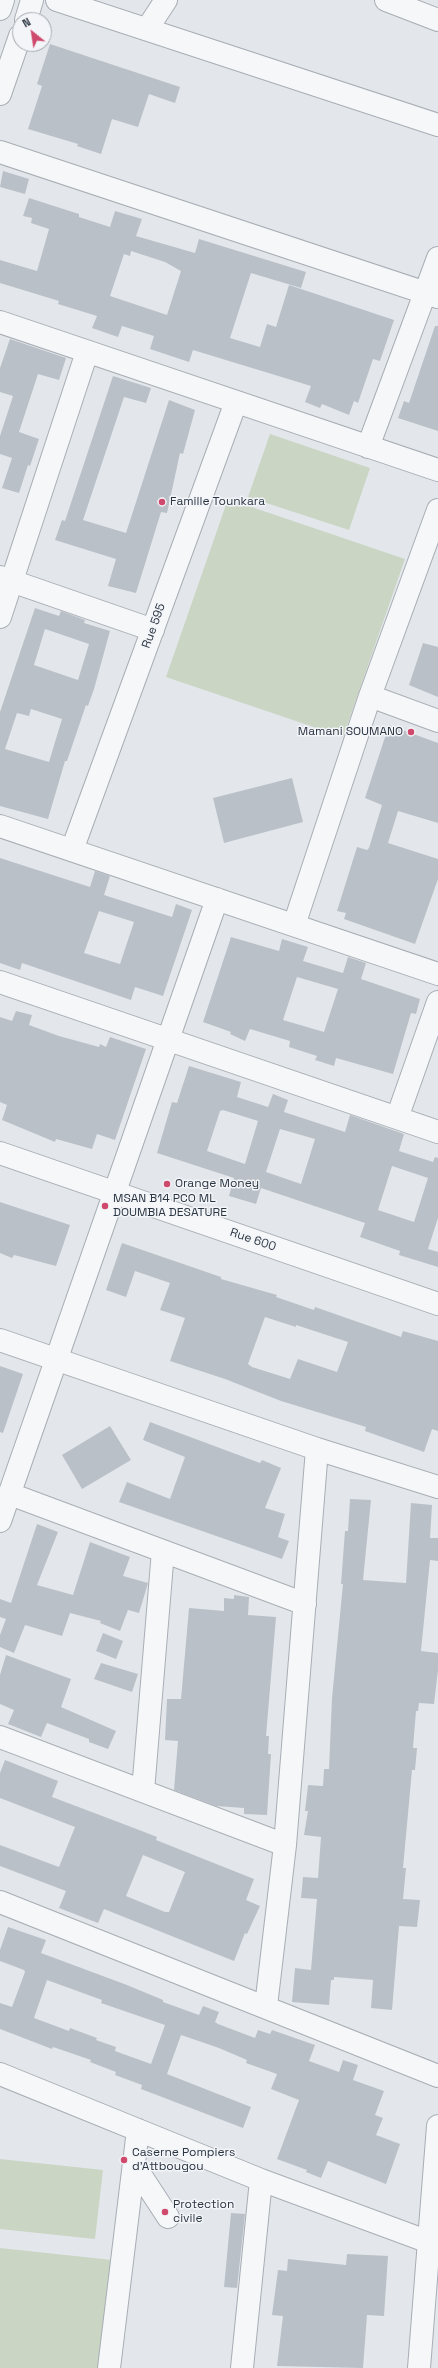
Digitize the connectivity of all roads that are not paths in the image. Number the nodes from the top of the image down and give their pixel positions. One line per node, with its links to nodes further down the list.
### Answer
1 (3, 0): 6 (street)
2 (32, 0): 7 (street)
3 (57, 0): 9 (street)
4 (166, 0): 9 (street)
5 (386, 0): 8 (street)
6 (0, 9)
7 (28, 12)
8 (438, 20)
9 (147, 29): 12 (street)
10 (14, 52): 11 (street)
11 (0, 94)
12 (438, 125)
13 (0, 152): 15 (street)
14 (438, 258): 15 (street)
15 (432, 295): 19 (street)
16 (0, 322): 17 (street)
17 (87, 352): 18 (street); 22 (street)
18 (236, 402): 19 (street); 24 (street, Rue 595)
19 (368, 447): 20 (street)
20 (438, 470)
21 (438, 510): 25 (street)
22 (6, 579): 23 (street); 24 (street)
23 (0, 618)
24 (153, 630): 28 (street, Rue 595)
25 (370, 696): 26 (street); 30 (street)
26 (438, 721)
27 (0, 826): 28 (street)
28 (72, 850): 29 (street)
29 (217, 899): 30 (street); 34 (street)
30 (294, 926): 31 (street)
31 (438, 974)
32 (0, 982): 34 (street)
33 (438, 1002): 35 (street)
34 (168, 1040): 35 (street); 38 (street)
35 (397, 1118): 36 (street)
36 (438, 1132)
37 (0, 1153): 38 (street, Rue 600)
38 (115, 1192): 39 (street, Rue 600); 41 (street)
39 (438, 1304)
40 (0, 1340): 41 (street)
41 (56, 1360): 42 (street); 44 (street)
42 (317, 1449): 43 (street); 47 (street)
43 (438, 1487)
44 (10, 1494): 45 (street); 46 (street)
45 (0, 1521)
46 (163, 1551): 47 (street); 49 (street)
47 (305, 1604): 50 (street)
48 (0, 1737): 49 (street)
49 (143, 1791): 50 (street)
50 (285, 1845): 52 (street)
51 (0, 1902): 52 (street)
52 (266, 2006): 54 (street)
53 (0, 2074): 56 (street)
54 (438, 2076)
55 (438, 2126): 60 (street)
56 (138, 2130): 57 (street); 58 (street)
57 (134, 2165): 59 (street); 61 (street)
58 (261, 2180): 60 (street); 62 (street)
59 (168, 2217)
60 (434, 2242): 63 (street)
61 (109, 2368)
62 (242, 2368)
63 (419, 2368)

